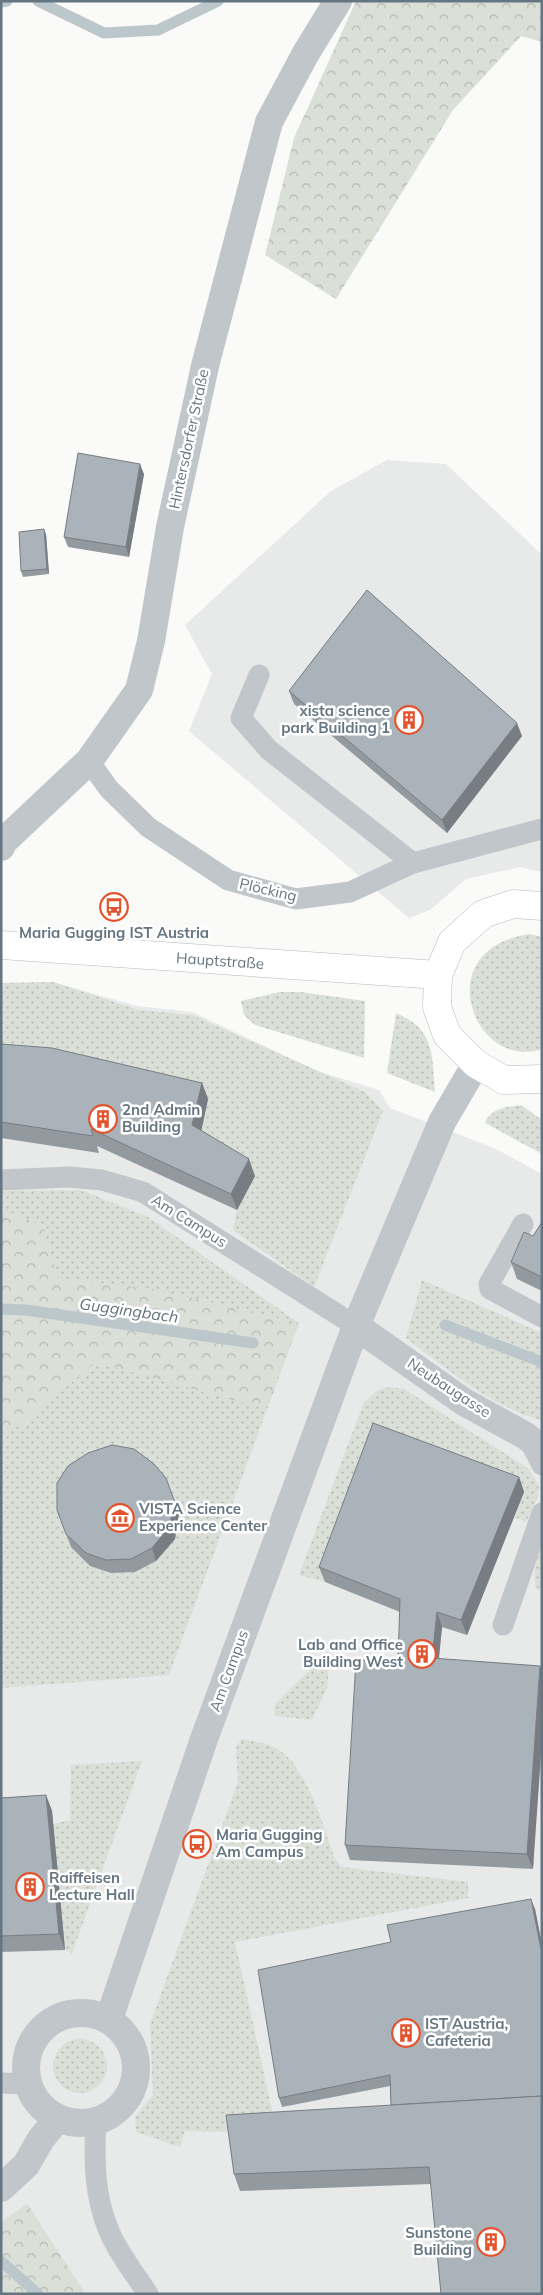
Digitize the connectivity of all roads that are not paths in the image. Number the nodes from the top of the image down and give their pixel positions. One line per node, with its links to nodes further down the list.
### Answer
1 (338, 1): 3 (street, Hintersdorfer Straße)
2 (259, 675): 6 (lane)
3 (89, 761): 5 (street, Hintersdorfer Straße); 6 (lane, Plöcking)
4 (542, 829): 6 (lane, Plöcking)
5 (1, 847)
6 (413, 863)
7 (542, 906): 9 (main road)
8 (1, 945): 9 (main road, Hauptstraße)
9 (438, 975): 10 (main road)
10 (476, 1064): 11 (main road); 15 (street, Am Campus)
11 (542, 1079)
12 (1, 1180): 15 (lane, Am Campus)
13 (523, 1224): 14 (lane)
14 (542, 1317)
15 (356, 1326): 16 (street, Neubaugasse); 20 (street, Am Campus)
16 (537, 1442): 17 (lane)
17 (542, 1465)
18 (542, 1513): 19 (lane)
19 (503, 1625)
20 (108, 2019): 22 (street); 24 (street)
21 (1, 2083): 22 (lane)
22 (28, 2084): 23 (street)
23 (58, 2118): 24 (street); 25 (street)
24 (96, 2121): 26 (lane)
25 (1, 2188)
26 (148, 2294)

